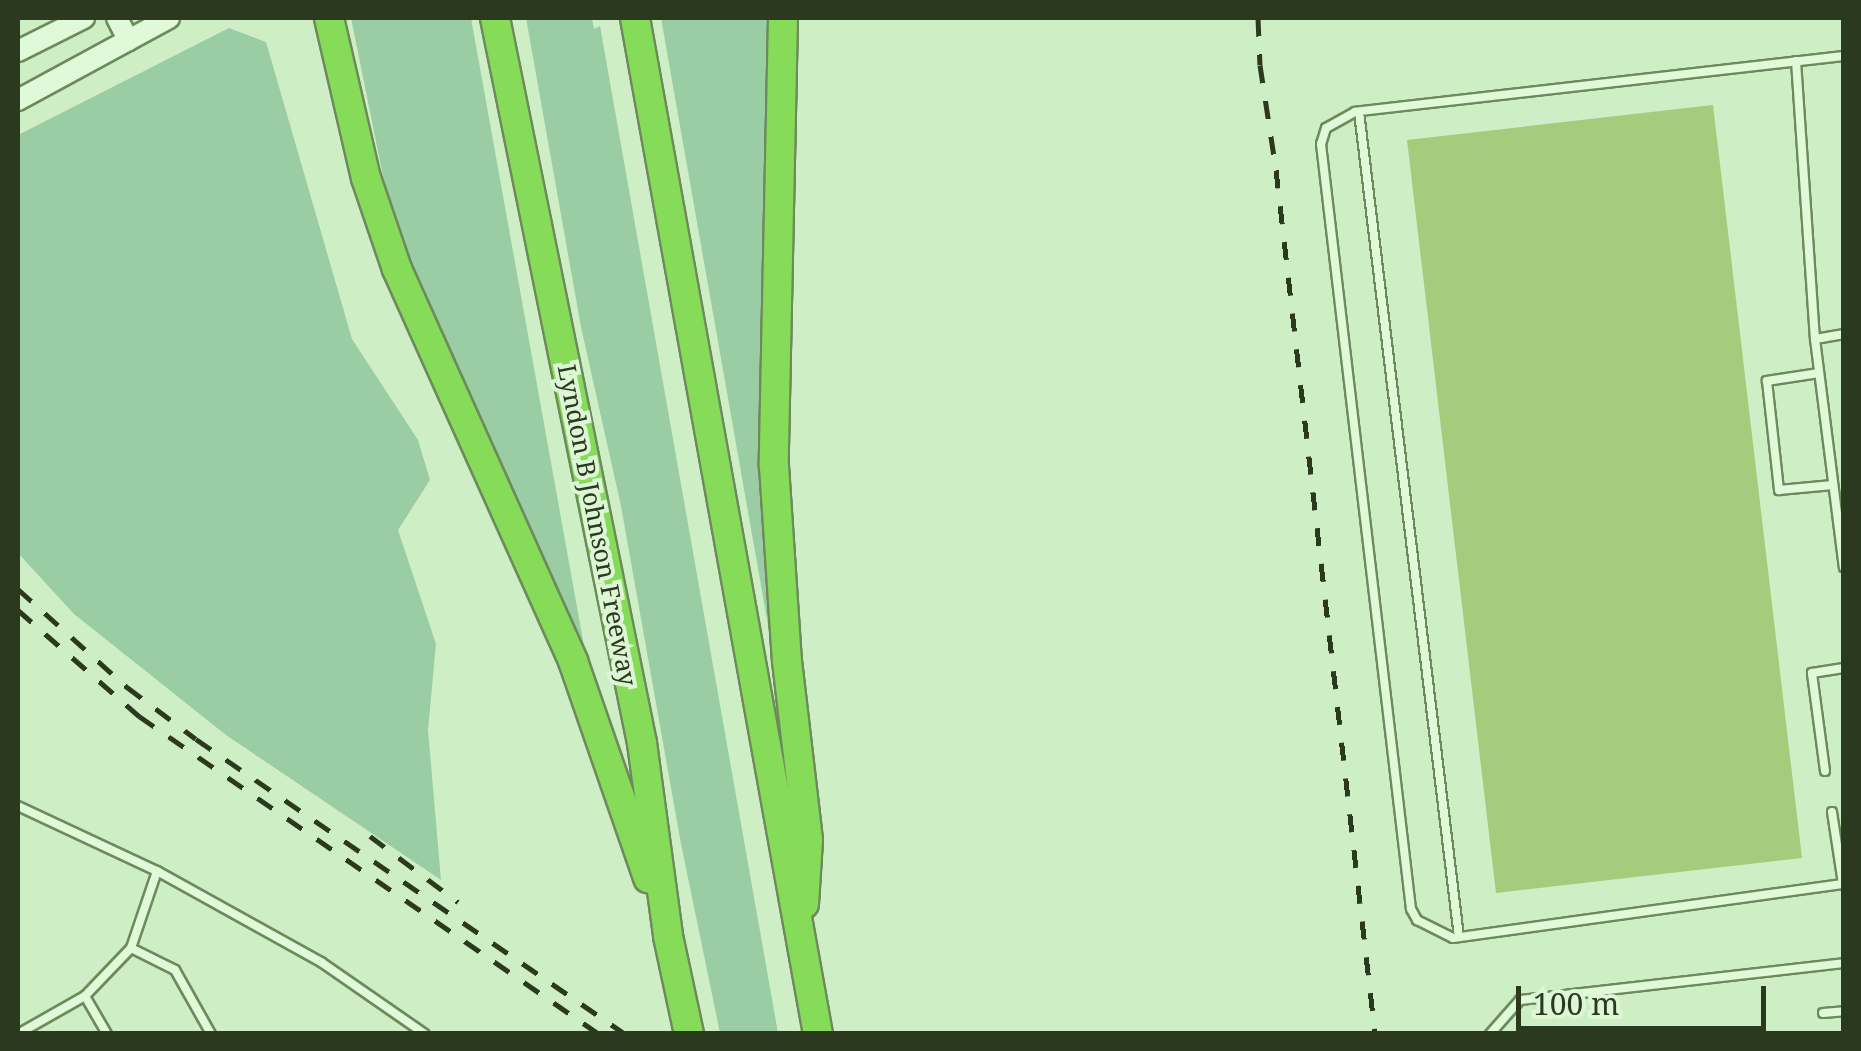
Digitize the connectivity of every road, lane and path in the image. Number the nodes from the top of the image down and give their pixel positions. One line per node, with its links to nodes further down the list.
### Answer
1 (84, 18): 9 (main road)
2 (117, 18): 8 (main road)
3 (169, 18): 8 (main road)
4 (329, 18): 25 (highway)
5 (495, 18): 25 (highway, Lyndon B Johnson Freeway)
6 (635, 18): 28 (highway)
7 (782, 18): 28 (highway)
8 (128, 40): 12 (main road)
9 (18, 50)
10 (1844, 56): 11 (lane)
11 (1796, 61): 13 (lane); 15 (lane)
12 (18, 100)
13 (1358, 112): 26 (lane); 26 (lane)
14 (1844, 334): 15 (lane)
15 (1815, 338): 16 (lane)
16 (1819, 373): 17 (lane); 17 (lane)
17 (1833, 485): 18 (lane)
18 (1844, 567)
19 (1844, 668): 20 (lane)
20 (1825, 771)
21 (18, 806): 23 (lane)
22 (1832, 812): 24 (lane)
23 (157, 870): 27 (lane); 36 (lane)
24 (1843, 884): 26 (lane)
25 (668, 936): 37 (highway, Lyndon B Johnson Freeway)
26 (1459, 937)
27 (131, 948): 30 (lane); 35 (lane)
28 (802, 953): 38 (highway)
29 (1844, 963): 39 (lane)
30 (85, 996): 33 (lane); 34 (lane)
31 (1844, 1011): 32 (lane)
32 (1823, 1013)
33 (18, 1034)
34 (106, 1034)
35 (212, 1034)
36 (425, 1034)
37 (688, 1034)
38 (818, 1034)
39 (1490, 1034)

